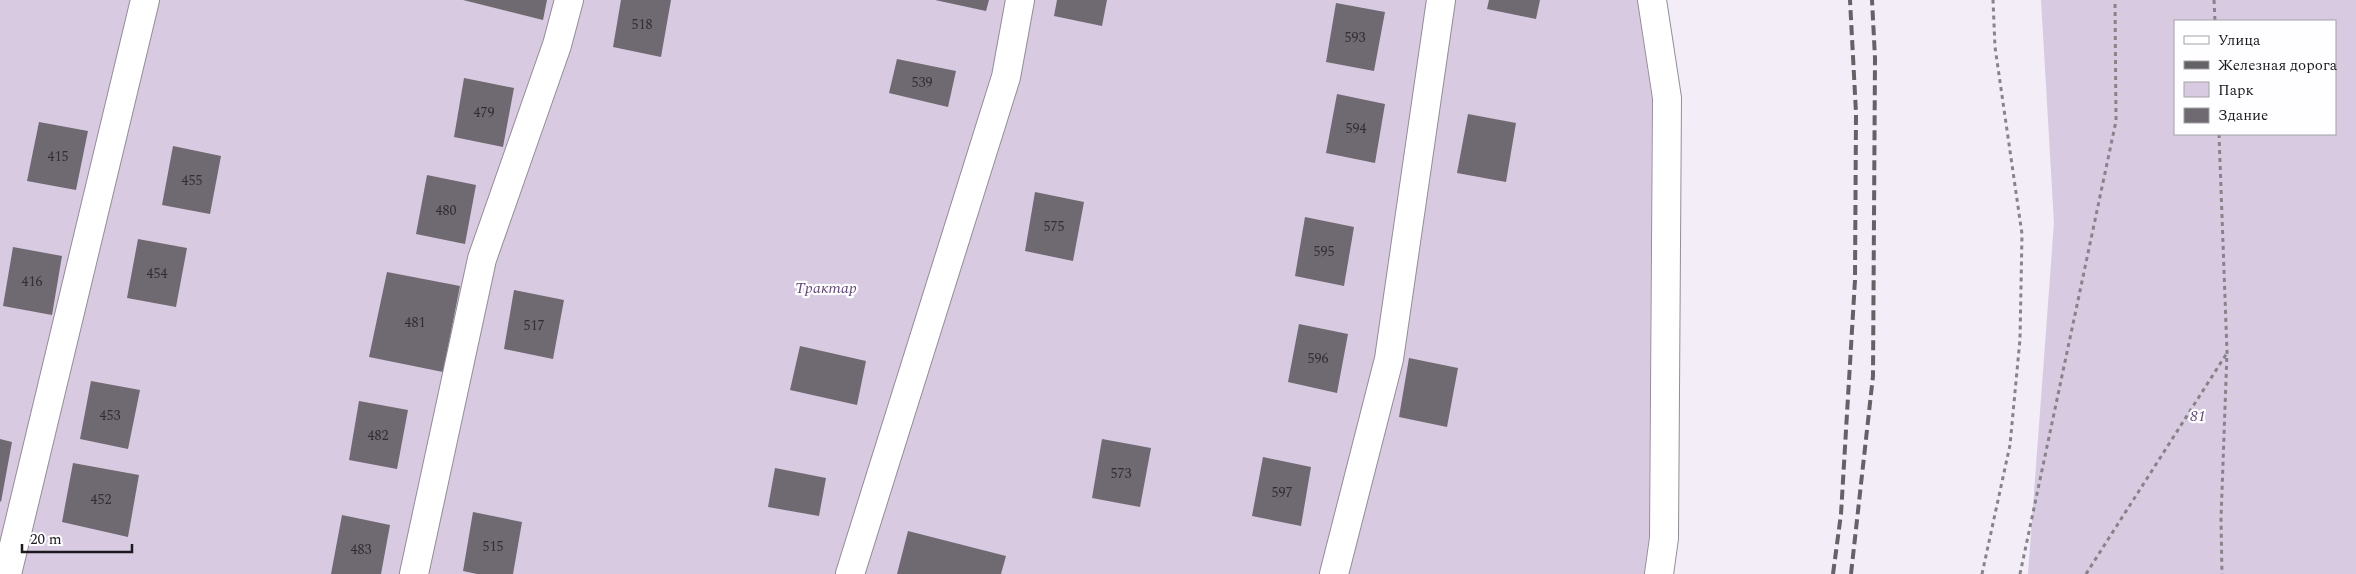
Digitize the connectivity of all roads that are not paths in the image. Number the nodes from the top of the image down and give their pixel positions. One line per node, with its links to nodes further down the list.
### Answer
1 (145, 0): 6 (street)
2 (569, 0): 7 (street)
3 (1020, 0): 8 (street)
4 (1441, 0): 9 (street)
5 (1652, 0): 10 (street)
6 (8, 574)
7 (414, 574)
8 (850, 574)
9 (1334, 574)
10 (1659, 574)

